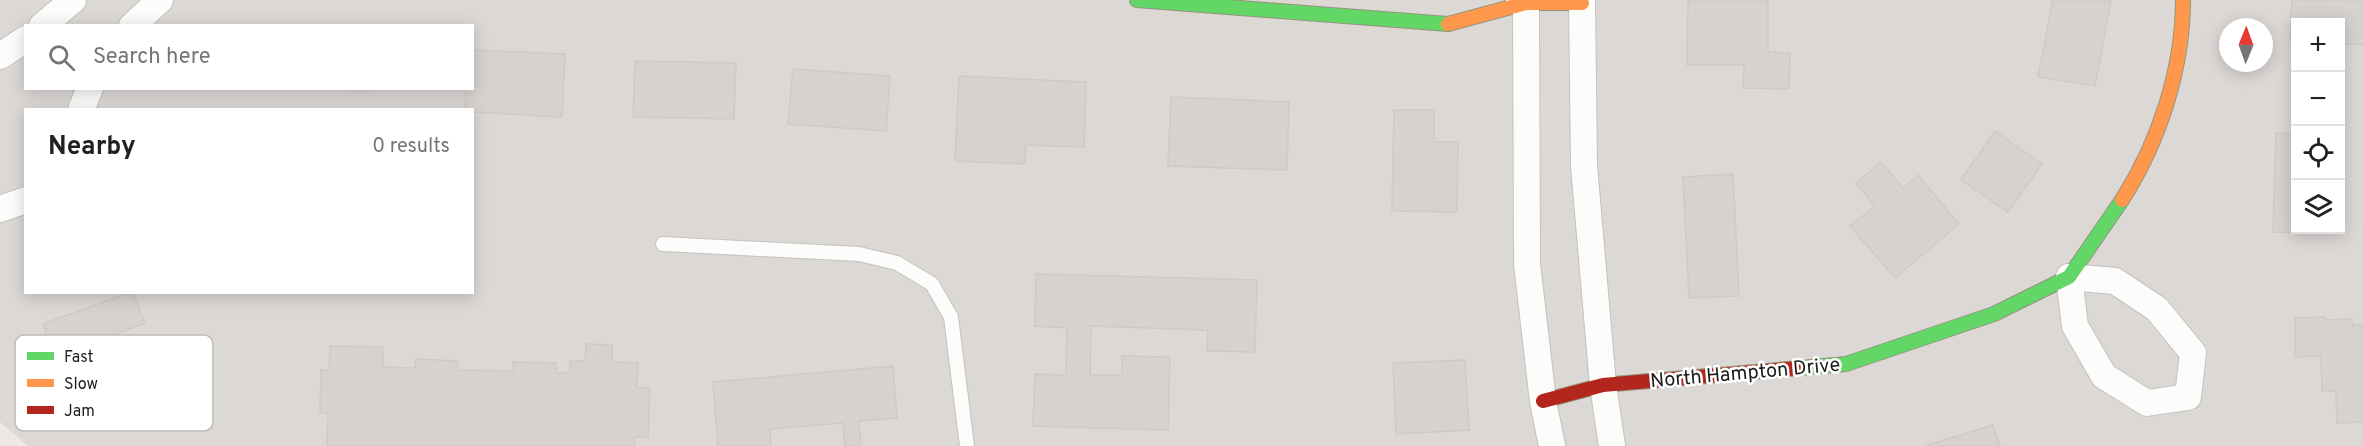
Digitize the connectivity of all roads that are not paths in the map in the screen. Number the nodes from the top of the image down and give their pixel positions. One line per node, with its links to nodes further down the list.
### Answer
1 (73, 0): 7 (street)
2 (160, 0): 8 (street)
3 (1137, 0): 5 (street)
4 (2183, 0): 16 (street, North Hampton Drive)
5 (1524, 1): 6 (street); 18 (street)
6 (1582, 2): 17 (street)
7 (44, 24)
8 (134, 24)
9 (24, 40): 10 (street)
10 (0, 57)
11 (89, 90): 12 (street)
12 (82, 108)
13 (24, 201): 14 (street)
14 (0, 209)
15 (663, 244): 19 (lane)
16 (2069, 277): 16 (street); 17 (street, North Hampton Drive)
17 (1603, 385): 18 (street, North Hampton Drive); 21 (street)
18 (1543, 401): 20 (street)
19 (967, 446)
20 (1552, 446)
21 (1612, 446)

